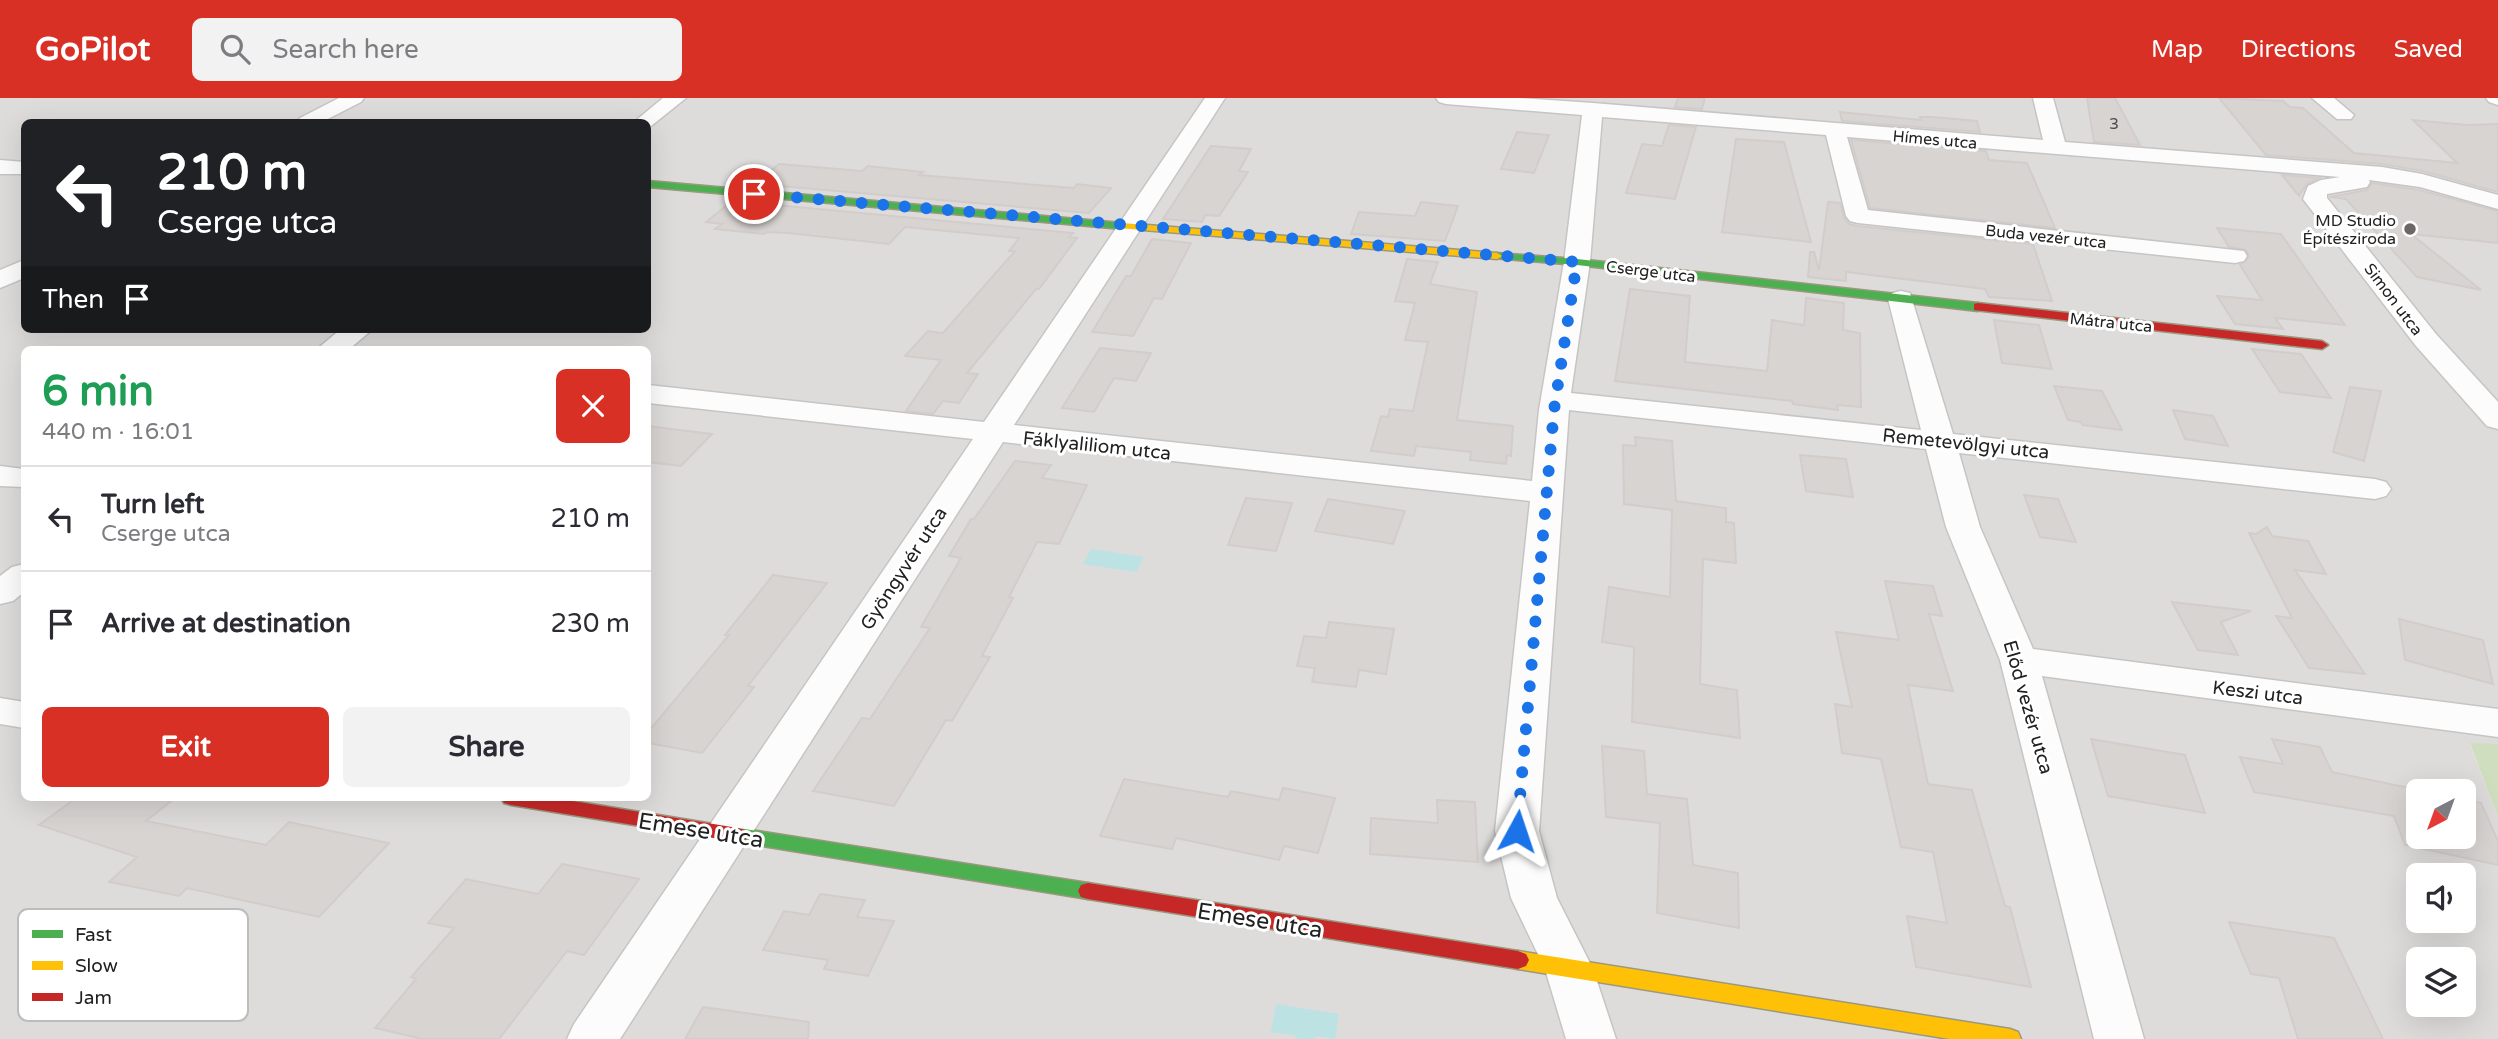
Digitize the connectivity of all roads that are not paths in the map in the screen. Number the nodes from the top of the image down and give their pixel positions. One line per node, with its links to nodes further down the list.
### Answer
1 (354, 98): 11 (street)
2 (676, 98): 12 (street)
3 (1215, 98): 21 (street, Gyöngyvér utca)
4 (1446, 98): 8 (street, Hímes utca)
5 (1761, 98): 13 (street)
6 (2043, 98): 15 (street)
7 (2322, 98): 10 (street)
8 (1483, 99): 9 (street, Hímes utca)
9 (1593, 109): 13 (street, Hímes utca); 23 (street)
10 (2344, 115)
11 (313, 119)
12 (647, 119)
13 (1751, 122): 14 (street, Hímes utca)
14 (1835, 130): 15 (street, Hímes utca); 22 (street, Buda vezér utca)
15 (2056, 149): 18 (street, Hímes utca)
16 (0, 167): 17 (street)
17 (21, 168)
18 (2422, 181): 20 (street); 32 (street, Simon utca)
19 (651, 184): 21 (street, Cserge utca)
20 (2498, 202)
21 (1128, 227): 23 (street, Cserge utca); 33 (street, Gyöngyvér utca)
22 (2235, 256)
23 (1577, 262): 26 (street, Cserge utca); 31 (street)
24 (21, 270): 25 (street)
25 (0, 280)
26 (1901, 299): 28 (street, Mátra utca); 34 (street, Előd vezér utca)
27 (353, 333): 29 (street)
28 (2322, 345)
29 (336, 346)
30 (651, 394): 33 (street, Fáklyaliliom utca)
31 (1556, 400): 34 (street, Remetevölgyi utca); 38 (street)
32 (2498, 420)
33 (991, 434): 38 (street, Fáklyaliliom utca); 46 (street, Gyöngyvér utca)
34 (1941, 440): 37 (street, Remetevölgyi utca); 41 (street, Előd vezér utca)
35 (0, 476): 36 (street)
36 (21, 478)
37 (2375, 489)
38 (1548, 493): 47 (street)
39 (21, 577): 40 (street)
40 (0, 593)
41 (2019, 660): 44 (street, Keszi utca); 51 (street, Előd vezér utca)
42 (0, 711): 43 (street)
43 (21, 714)
44 (2498, 723)
45 (530, 801): 46 (street, Emese utca)
46 (728, 835): 47 (street, Emese utca); 48 (street, Gyöngyvér utca)
47 (1569, 969): 49 (street); 50 (street, Emese utca)
48 (592, 1039)
49 (1591, 1039)
50 (2010, 1039)
51 (2119, 1039)

